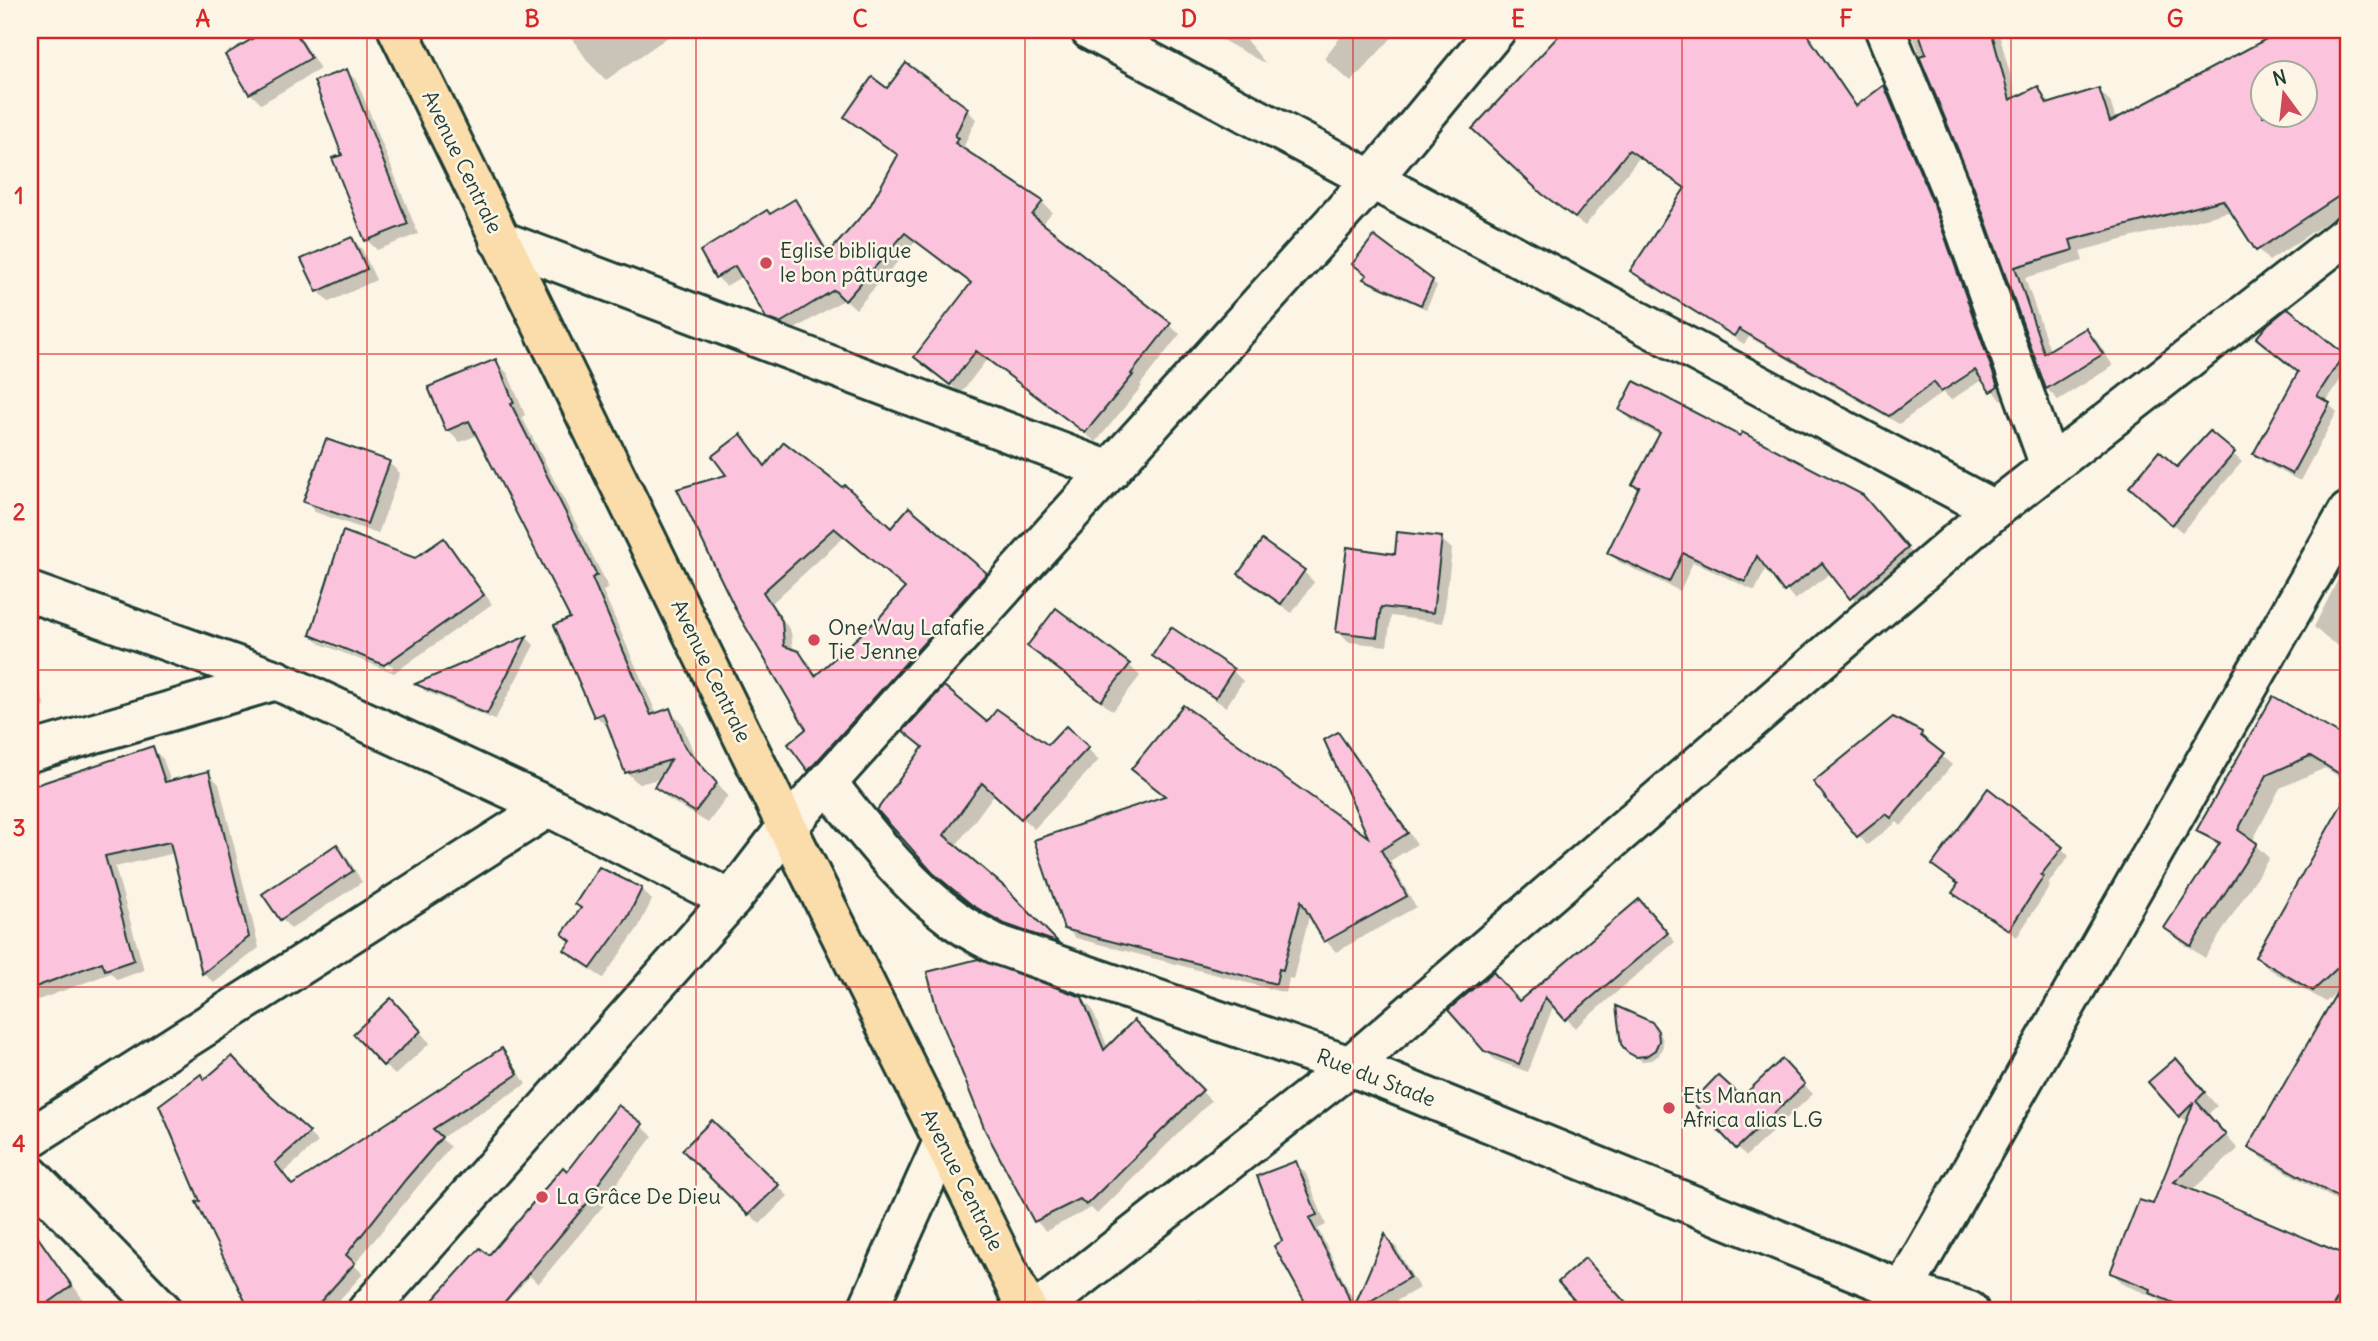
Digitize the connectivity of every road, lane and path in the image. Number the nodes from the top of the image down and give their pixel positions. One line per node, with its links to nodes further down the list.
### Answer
1 (398, 30): 7 (main road, Avenue Centrale)
2 (1090, 30): 5 (street)
3 (1496, 30): 5 (street)
4 (1885, 30): 8 (street)
5 (1371, 181): 9 (street); 10 (street)
6 (2348, 234): 8 (street)
7 (499, 240): 9 (street); 17 (main road, Avenue Centrale)
8 (2050, 466): 10 (street)
9 (1110, 471): 15 (street)
10 (1994, 510): 19 (street)
11 (2348, 512): 23 (street)
12 (30, 592): 13 (street)
13 (276, 680): 14 (street); 16 (street)
14 (30, 752)
15 (827, 783): 17 (street); 19 (street, Rue du Stade)
16 (549, 807): 18 (street); 20 (street)
17 (787, 827): 18 (street); 21 (main road, Avenue Centrale)
18 (730, 900): 25 (street)
19 (1350, 1066): 23 (street, Rue du Stade); 28 (street)
20 (30, 1138)
21 (943, 1142): 26 (street); 27 (main road, Avenue Centrale)
22 (30, 1175): 24 (street)
23 (1896, 1301): 29 (street, Rue du Stade)
24 (163, 1311)
25 (367, 1311)
26 (867, 1311)
27 (1028, 1311)
28 (1037, 1311)
29 (1969, 1311)

